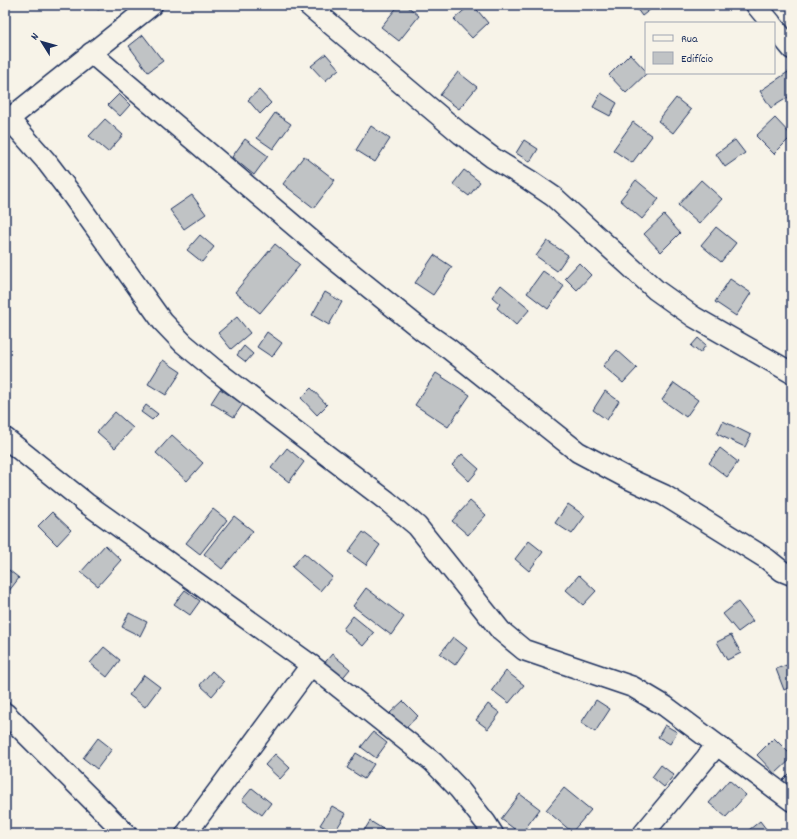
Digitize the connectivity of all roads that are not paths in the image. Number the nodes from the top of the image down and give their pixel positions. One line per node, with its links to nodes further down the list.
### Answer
1 (152, 5): 7 (street)
2 (308, 5): 9 (street)
3 (756, 5): 4 (street)
4 (770, 22)
5 (775, 28): 6 (street)
6 (792, 49)
7 (91, 53): 8 (street); 11 (street)
8 (7, 118): 14 (street)
9 (792, 373)
10 (5, 438): 12 (street)
11 (792, 575)
12 (311, 665): 17 (street); 18 (street)
13 (5, 713): 16 (street)
14 (717, 746): 15 (street); 19 (street)
15 (792, 801)
16 (126, 834)
17 (186, 834)
18 (492, 834)
19 (643, 834)

